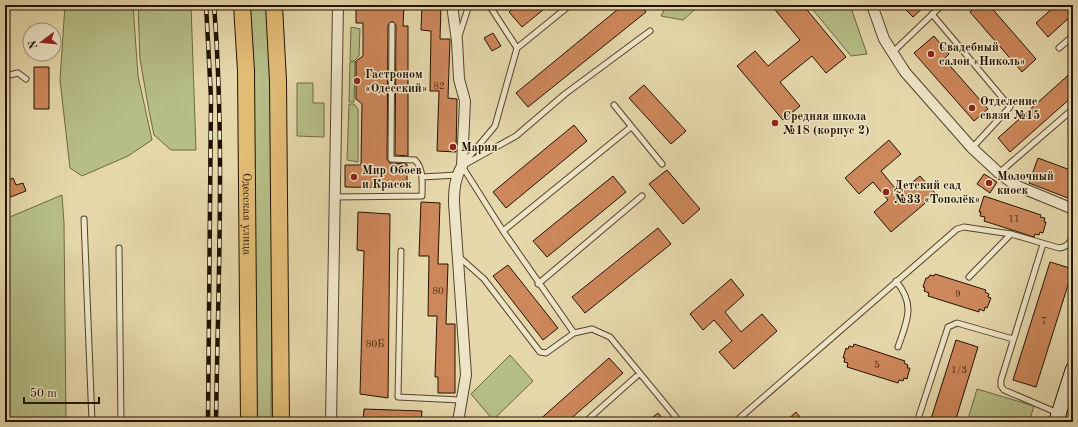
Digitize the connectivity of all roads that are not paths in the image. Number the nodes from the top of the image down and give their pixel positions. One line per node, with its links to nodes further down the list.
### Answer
1 (242, 5): 52 (main road, Одесская улица)
2 (274, 5): 53 (main road)
3 (338, 5): 30 (street)
4 (452, 5): 14 (street)
5 (469, 5): 14 (lane)
6 (489, 5): 15 (lane)
7 (570, 5): 15 (lane)
8 (872, 5): 17 (street)
9 (942, 5): 10 (lane)
10 (932, 14): 17 (lane); 23 (lane)
11 (392, 26): 28 (lane)
12 (650, 30): 25 (lane)
13 (1073, 36): 16 (lane)
14 (458, 41): 25 (street)
15 (517, 48): 25 (lane)
16 (1059, 48)
17 (892, 53): 23 (street)
18 (5, 76): 19 (lane)
19 (26, 79)
20 (614, 105): 22 (lane)
21 (1073, 110): 26 (lane)
22 (631, 127): 24 (lane); 33 (lane)
23 (972, 148): 26 (street)
24 (662, 164)
25 (462, 166): 27 (street); 33 (lane)
26 (998, 173): 31 (street)
27 (457, 175): 28 (lane); 39 (street)
28 (422, 177): 30 (lane)
29 (642, 196): 42 (lane)
30 (335, 197): 54 (street)
31 (1073, 209)
32 (84, 219): 50 (lane)
33 (503, 231): 42 (lane)
34 (1011, 234): 36 (lane); 40 (lane); 41 (lane)
35 (1073, 236): 36 (lane)
36 (1043, 244): 44 (lane)
37 (119, 248): 51 (lane)
38 (401, 251): 48 (lane)
39 (456, 254): 43 (lane); 48 (street)
40 (969, 277)
41 (896, 281): 45 (lane); 58 (lane)
42 (538, 284): 43 (lane)
43 (574, 333): 47 (lane)
44 (1013, 339): 49 (lane); 59 (lane)
45 (898, 347)
46 (1073, 369): 49 (street)
47 (639, 374): 56 (lane); 57 (lane)
48 (460, 400): 55 (street)
49 (1057, 418)
50 (92, 422)
51 (121, 422)
52 (249, 422)
53 (281, 422)
54 (331, 422)
55 (458, 422)
56 (585, 422)
57 (680, 422)
58 (735, 422)
59 (917, 422)

